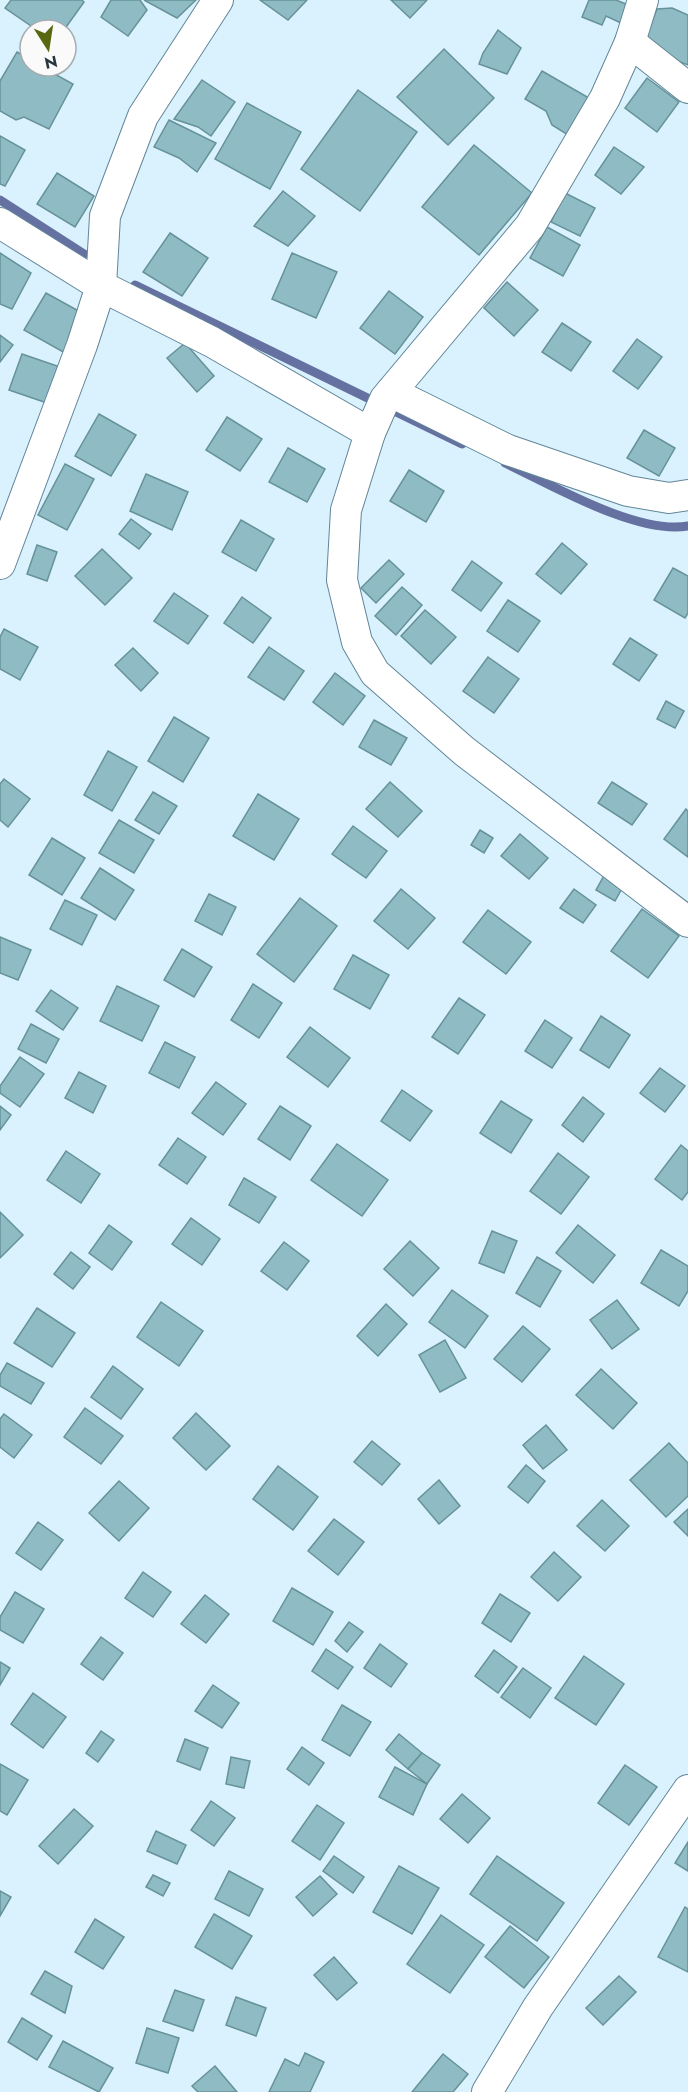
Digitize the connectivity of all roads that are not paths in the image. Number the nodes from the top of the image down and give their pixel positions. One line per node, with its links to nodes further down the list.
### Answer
1 (218, 0): 6 (street)
2 (643, 0): 3 (street)
3 (630, 42): 4 (street); 7 (street)
4 (688, 88)
5 (0, 224): 6 (street)
6 (101, 286): 7 (street); 9 (street)
7 (380, 411): 8 (street); 10 (street)
8 (688, 495)
9 (0, 564)
10 (688, 922)
11 (688, 1790): 12 (street)
12 (487, 2092)

